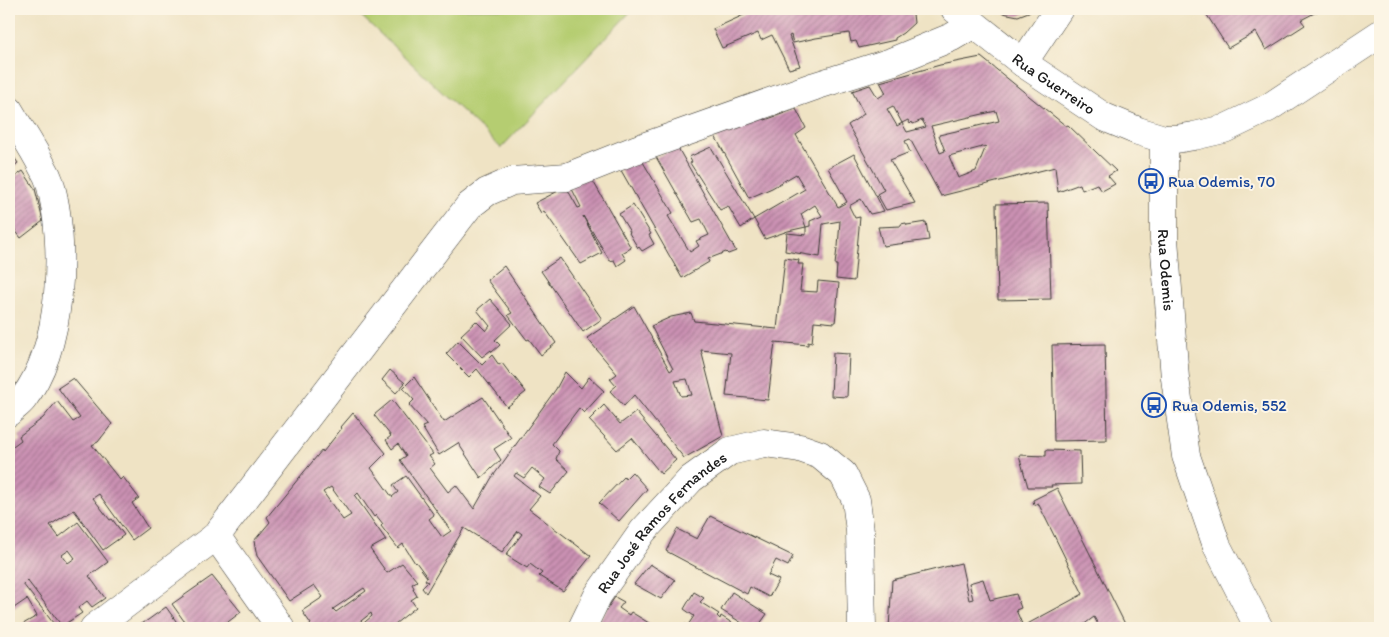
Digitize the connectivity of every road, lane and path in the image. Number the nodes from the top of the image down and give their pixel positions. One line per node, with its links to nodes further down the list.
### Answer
1 (1059, 9): 4 (street)
2 (964, 16): 4 (street, Rua Guerreiro); 8 (street)
3 (1380, 34): 6 (street)
4 (1023, 63): 6 (street, Rua Guerreiro)
5 (9, 110): 7 (street)
6 (1164, 139): 13 (street, Rua Odemis)
7 (9, 412)
8 (216, 536): 9 (street); 10 (street)
9 (94, 628)
10 (281, 628)
11 (582, 628): 12 (street, Rua José Ramos Fernandes)
12 (862, 628)
13 (1260, 628)

